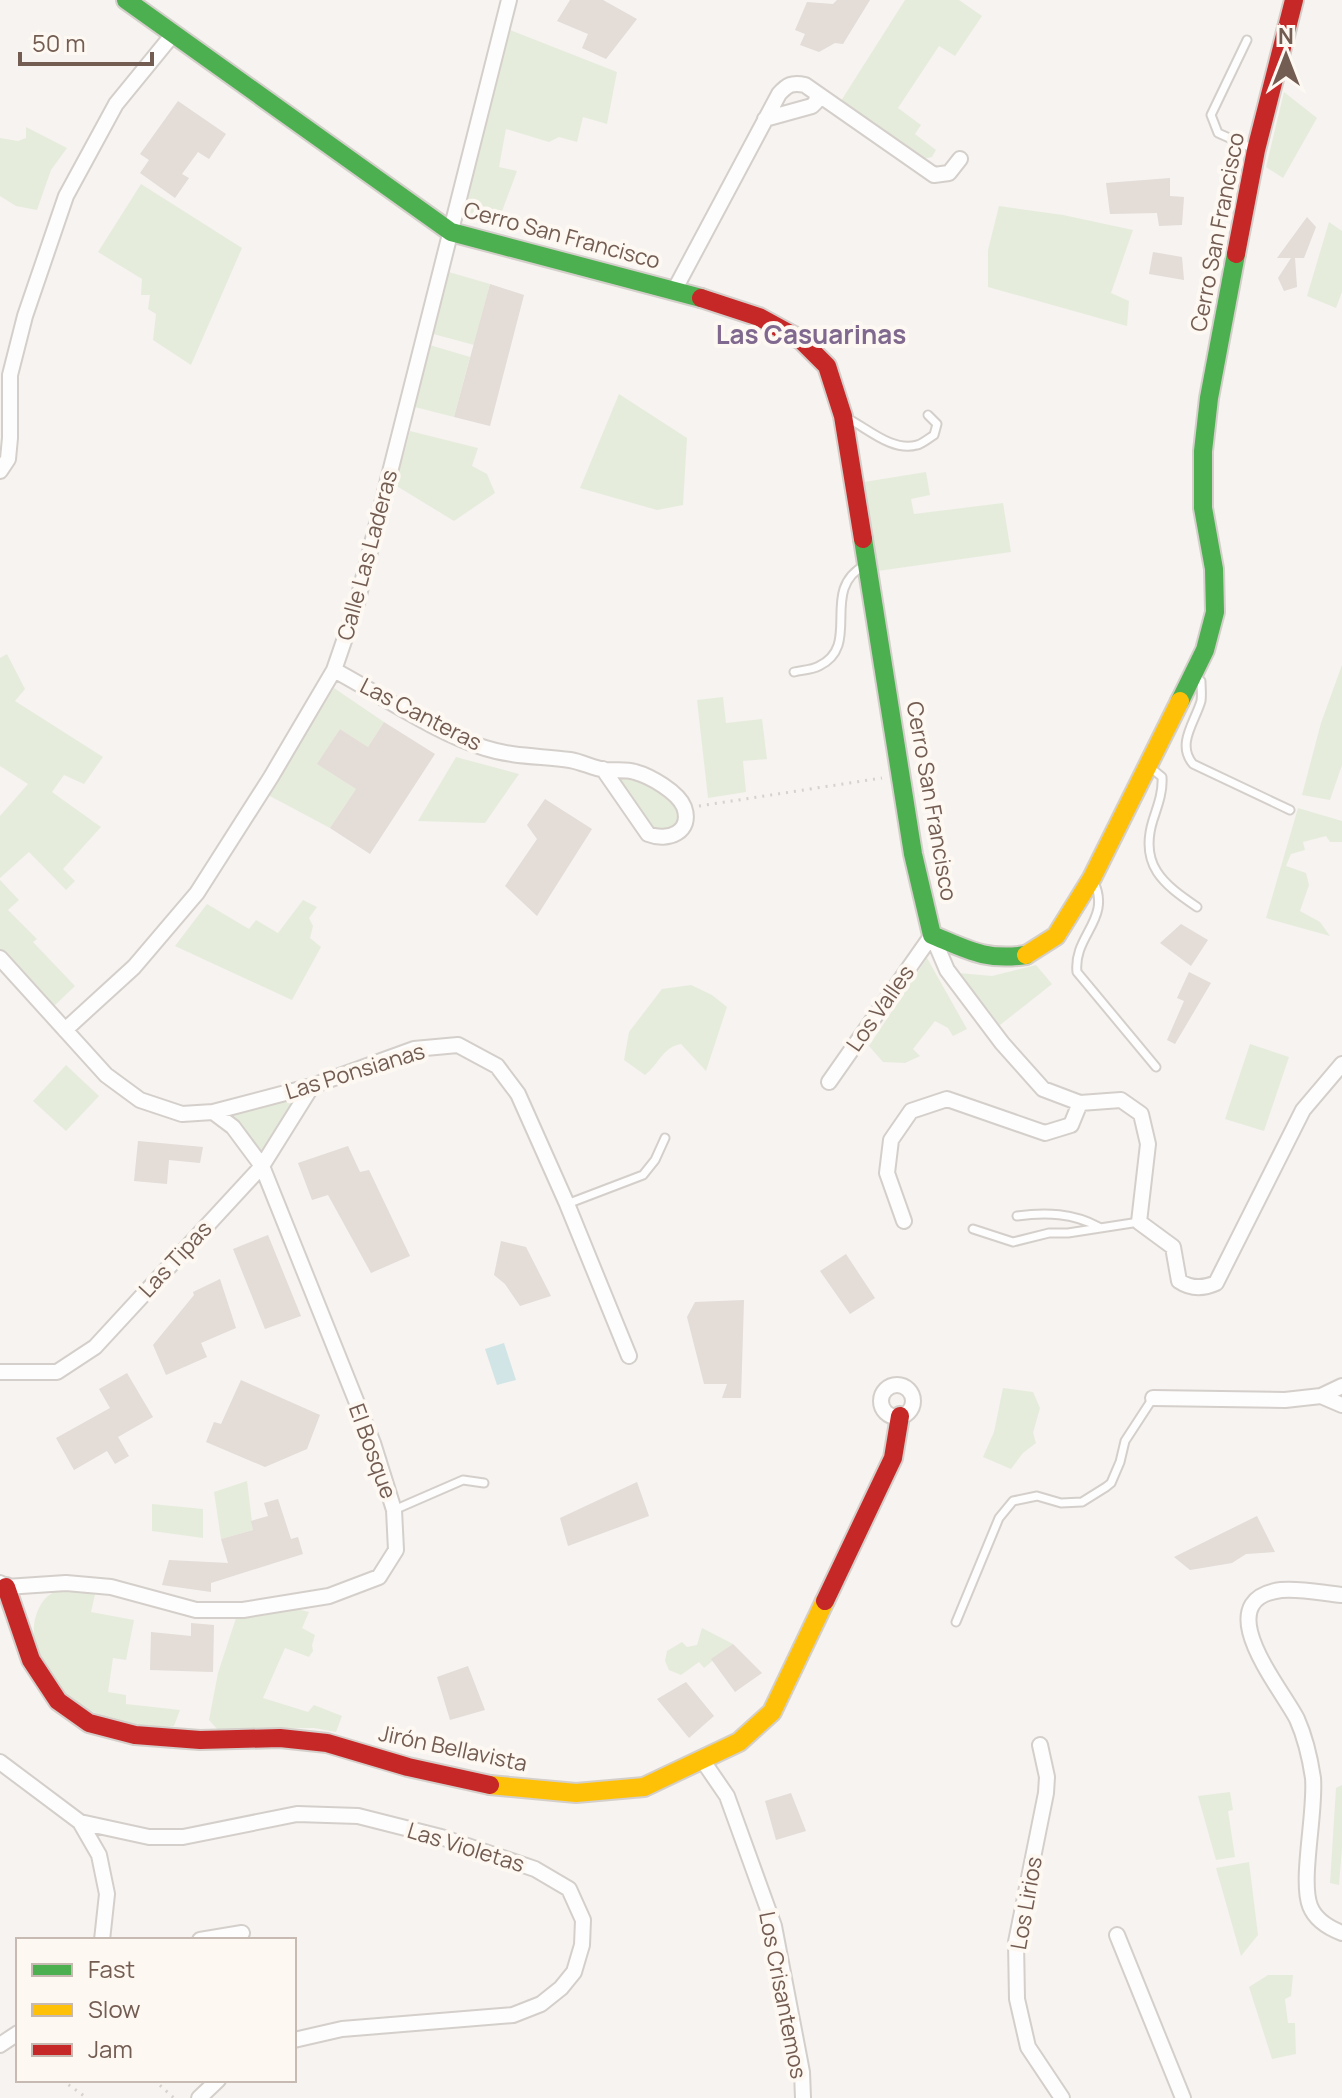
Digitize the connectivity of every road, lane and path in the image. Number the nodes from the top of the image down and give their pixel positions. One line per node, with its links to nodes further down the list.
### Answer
1 (126, 0): 4 (street, Cerro San Francisco)
2 (509, 0): 10 (street, Calle Las Laderas)
3 (1294, 0): 8 (street, Cerro San Francisco)
4 (174, 33): 10 (street, Cerro San Francisco); 12 (street)
5 (1247, 40): 8 (lane)
6 (817, 95): 7 (street); 7 (street); 9 (street)
7 (765, 119): 11 (street)
8 (1256, 150): 21 (street, Cerro San Francisco)
9 (960, 159)
10 (451, 232): 11 (street, Cerro San Francisco); 19 (street, Calle Las Laderas)
11 (675, 289): 16 (street, Cerro San Francisco)
12 (10, 375): 13 (street); 14 (street)
13 (0, 388)
14 (6, 408): 17 (street)
15 (928, 415): 16 (lane)
16 (843, 416): 18 (street, Cerro San Francisco)
17 (0, 471)
18 (867, 564): 20 (lane); 24 (street, Cerro San Francisco)
19 (334, 670): 23 (street, Las Canteras); 31 (street, Calle Las Laderas)
20 (794, 672)
21 (1193, 674): 22 (street, Cerro San Francisco); 26 (lane)
22 (1148, 763): 27 (street, Cerro San Francisco); 28 (lane)
23 (603, 769): 25 (street, Las Canteras); 25 (street)
24 (901, 776): 25 (path); 29 (street, Cerro San Francisco)
25 (684, 808)
26 (1290, 810)
27 (1092, 878): 29 (street, Cerro San Francisco); 33 (lane)
28 (1197, 907)
29 (932, 935): 34 (street, Los Valles); 36 (street)
30 (0, 958): 31 (street, Las Ponsianas)
31 (65, 1030): 37 (street, Las Ponsianas)
32 (1342, 1064): 43 (street)
33 (1156, 1067)
34 (829, 1082)
35 (312, 1086): 37 (street, Las Ponsianas); 39 (street, Las Tipas); 40 (street, Las Ponsianas)
36 (1080, 1103): 42 (street); 43 (street)
37 (213, 1112): 39 (street, El Bosque)
38 (665, 1138): 40 (lane)
39 (262, 1166): 47 (street, Las Tipas); 54 (street, El Bosque)
40 (567, 1204): 46 (street, Las Ponsianas)
41 (1017, 1216): 44 (lane)
42 (904, 1221)
43 (1139, 1222): 44 (lane)
44 (1101, 1228): 45 (lane)
45 (973, 1229)
46 (629, 1356)
47 (0, 1372)
48 (1342, 1386): 49 (street)
49 (1321, 1396): 50 (street); 51 (street)
50 (1153, 1398): 57 (lane)
51 (1342, 1405)
52 (900, 1416): 59 (street, Jirón Bellavista)
53 (484, 1483): 54 (lane)
54 (394, 1510): 55 (street, El Bosque)
55 (3, 1585): 59 (street, Jirón Bellavista)
56 (1342, 1595): 63 (street)
57 (956, 1622)
58 (1040, 1745): 75 (street, Los Lirios)
59 (703, 1761): 74 (street, Los Crisantemos)
60 (0, 1762): 61 (street, Las Violetas)
61 (80, 1822): 65 (street); 67 (street, Las Violetas)
62 (242, 1933): 66 (street)
63 (1342, 1933)
64 (1117, 1935): 76 (street)
65 (102, 1938)
66 (212, 1938)
67 (296, 2040)
68 (65, 2082): 71 (path)
69 (156, 2082): 72 (path)
70 (216, 2082): 73 (street)
71 (87, 2098)
72 (174, 2098)
73 (199, 2098)
74 (803, 2098)
75 (1062, 2098)
76 (1183, 2098)

